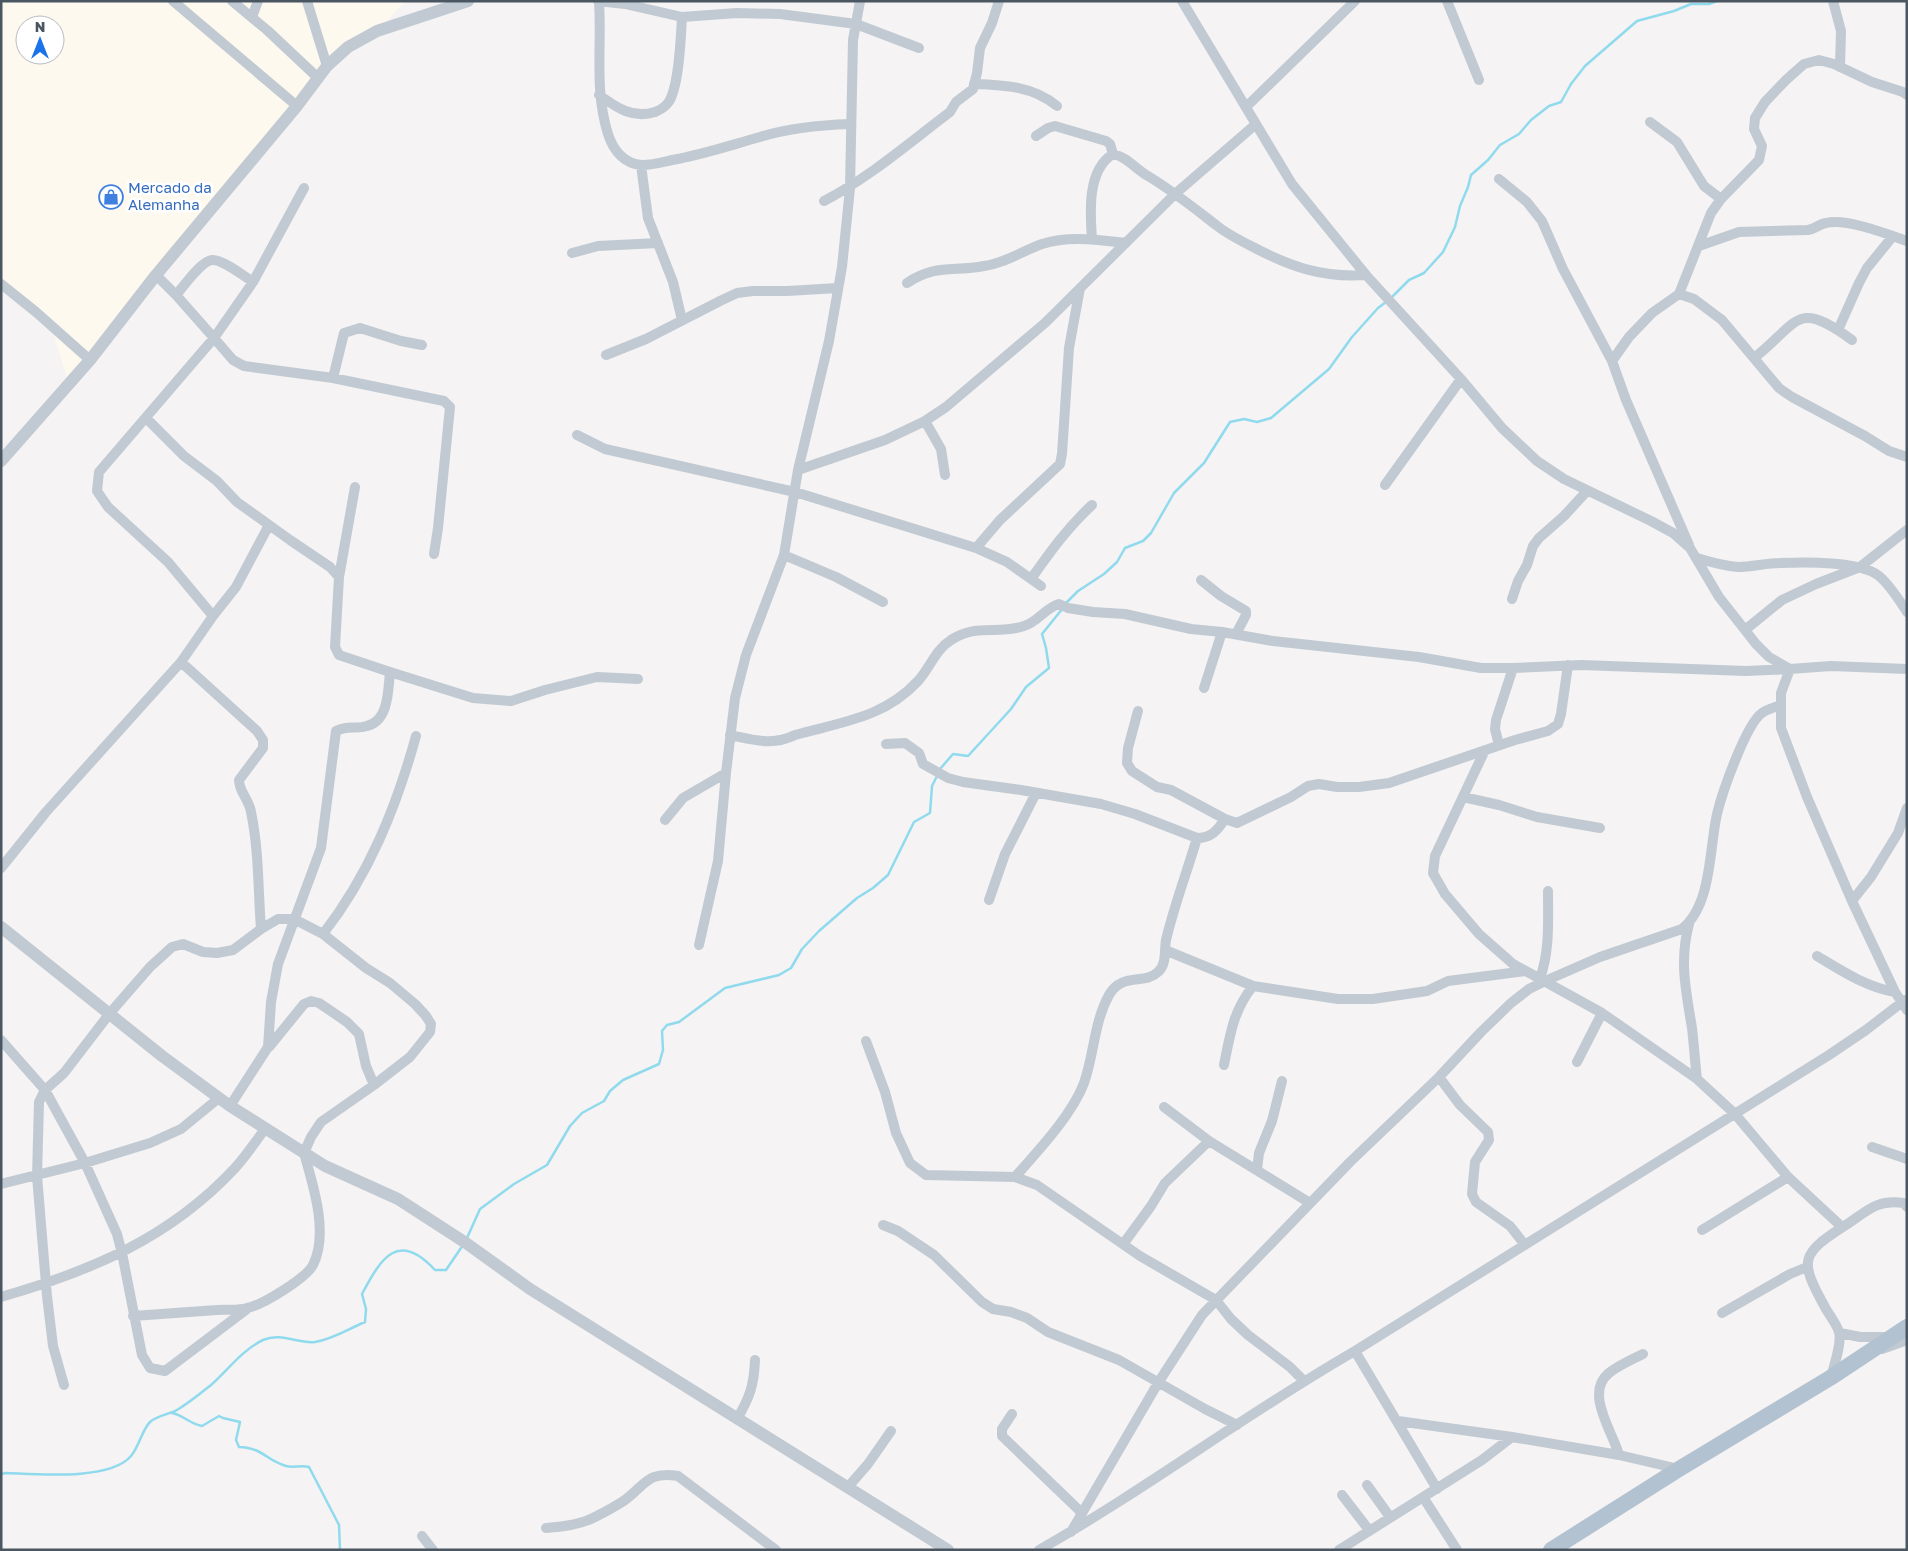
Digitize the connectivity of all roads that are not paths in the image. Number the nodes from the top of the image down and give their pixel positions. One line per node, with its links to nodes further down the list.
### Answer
1 (173, 1): 24 (street)
2 (232, 1): 13 (street)
3 (258, 1): 13 (street)
4 (307, 1): 17 (street)
5 (860, 1): 15 (street)
6 (999, 1): 21 (street)
7 (1182, 1): 26 (street)
8 (1355, 1): 26 (street)
9 (1447, 1): 20 (street)
10 (1833, 1): 18 (street)
11 (463, 2): 17 (street)
12 (598, 2): 14 (street); 22 (street)
13 (252, 17): 19 (street)
14 (682, 17): 15 (street); 22 (street)
15 (856, 24): 16 (street); 28 (street)
16 (919, 48)
17 (327, 66): 19 (street)
18 (1840, 67): 23 (street); 37 (street)
19 (317, 77): 24 (street)
20 (1479, 80)
21 (974, 84): 25 (street); 35 (street)
22 (599, 95): 32 (street)
23 (1907, 95)
24 (296, 106): 46 (street)
25 (1057, 106)
26 (1246, 107): 29 (street)
27 (1650, 122): 37 (street)
28 (850, 124): 32 (street); 35 (street)
29 (1256, 124): 36 (street); 47 (street)
30 (1036, 136): 31 (street)
31 (1113, 154): 36 (street); 40 (street)
32 (641, 165): 42 (street)
33 (1499, 179): 63 (street)
34 (304, 188): 48 (street)
35 (850, 188): 38 (street); 51 (street)
36 (1175, 194): 43 (street); 47 (street)
37 (1720, 199): 44 (street)
38 (824, 201)
39 (1893, 236): 41 (street); 44 (street); 56 (street)
40 (1092, 239): 43 (street); 49 (street)
41 (1907, 240)
42 (658, 243): 45 (street); 55 (street)
43 (1126, 243): 52 (street)
44 (1699, 246): 53 (street)
45 (572, 253)
46 (156, 275): 54 (street); 62 (street)
47 (1366, 275): 65 (street)
48 (253, 282): 54 (street); 57 (street)
49 (907, 283)
50 (1, 284): 62 (street)
51 (838, 288): 55 (street); 71 (street)
52 (1080, 288): 67 (street); 80 (street)
53 (1679, 294): 61 (street); 63 (street)
54 (176, 295): 57 (street)
55 (682, 320): 60 (street)
56 (1838, 330): 58 (street); 61 (street)
57 (214, 338): 64 (street); 66 (street)
58 (1852, 340)
59 (422, 345): 64 (street)
60 (606, 355)
61 (1754, 358): 69 (street)
62 (90, 360): 70 (street)
63 (1612, 361): 81 (street)
64 (333, 378): 82 (street)
65 (1461, 379): 73 (street); 75 (street)
66 (146, 418): 78 (street); 93 (street)
67 (925, 421): 71 (street); 72 (street)
68 (577, 435): 76 (street)
69 (1907, 457)
70 (1, 460)
71 (798, 470): 76 (street)
72 (945, 475)
73 (1385, 485)
74 (355, 487): 86 (street)
75 (1587, 491): 81 (street); 90 (street)
76 (796, 492): 80 (street); 83 (street)
77 (1092, 505): 87 (street)
78 (269, 525): 86 (street); 93 (street)
79 (1907, 530): 85 (street)
80 (976, 548): 87 (street)
81 (1690, 548): 84 (street)
82 (434, 554)
83 (784, 555): 91 (street); 107 (street)
84 (1696, 558): 85 (street); 94 (street)
85 (1860, 567): 92 (street); 94 (street)
86 (339, 577): 102 (street)
87 (1031, 579): 89 (street)
88 (1201, 580): 96 (street)
89 (1041, 586)
90 (1512, 599)
91 (883, 602)
92 (1907, 612)
93 (214, 616): 97 (street)
94 (1745, 630): 100 (street)
95 (1222, 632): 96 (street); 104 (street); 107 (street)
96 (1236, 634): 99 (street)
97 (181, 662): 120 (street); 127 (street)
98 (1568, 666): 99 (street); 100 (street); 110 (street)
99 (1513, 668): 110 (street)
100 (1790, 669): 101 (street); 105 (street)
101 (1907, 669)
102 (390, 672): 103 (street); 124 (street)
103 (638, 679)
104 (1204, 688)
105 (1780, 705): 123 (street); 125 (street)
106 (1138, 711): 116 (street)
107 (730, 735): 112 (street)
108 (416, 736): 128 (street)
109 (886, 744): 113 (street)
110 (1499, 745): 111 (street)
111 (1485, 750): 114 (street); 116 (street)
112 (726, 773): 117 (street); 129 (street)
113 (1036, 793): 119 (street); 122 (street)
114 (1463, 797): 118 (street); 132 (street)
115 (1907, 808): 123 (street)
116 (1225, 819): 119 (street)
117 (665, 820)
118 (1600, 828)
119 (1197, 838): 130 (street)
120 (1, 868)
121 (1548, 891): 133 (street)
122 (989, 900)
123 (1852, 901): 135 (street)
124 (294, 919): 127 (street); 128 (street); 141 (street)
125 (1689, 924): 133 (street); 145 (street)
126 (1, 927): 137 (street)
127 (261, 929): 137 (street)
128 (323, 934): 147 (street)
129 (699, 945)
130 (1165, 950): 134 (street); 161 (street)
131 (1817, 956): 135 (street)
132 (1526, 971): 133 (street); 134 (street)
133 (1542, 980): 138 (street); 144 (street)
134 (1253, 986): 143 (street)
135 (1896, 992): 136 (street)
136 (1905, 1004): 152 (street)
137 (110, 1013): 148 (street); 149 (street)
138 (1602, 1013): 142 (street); 145 (street)
139 (1, 1040): 148 (street)
140 (866, 1041): 161 (street)
141 (268, 1047): 147 (street); 150 (street)
142 (1578, 1062)
143 (1224, 1065)
144 (1439, 1077): 164 (street); 170 (street)
145 (1697, 1079): 152 (street)
146 (1282, 1081): 159 (street)
147 (374, 1086): 156 (street)
148 (45, 1090): 158 (street); 160 (street)
149 (219, 1098): 150 (street); 158 (street)
150 (230, 1106): 153 (street)
151 (1164, 1107): 154 (street)
152 (1735, 1114): 162 (street); 170 (street)
153 (265, 1128): 156 (street); 171 (street)
154 (1209, 1141): 159 (street); 169 (street)
155 (1872, 1147): 157 (street)
156 (304, 1153): 176 (street); 193 (street)
157 (1907, 1159)
158 (85, 1163): 160 (street); 171 (street)
159 (1257, 1170): 164 (street)
160 (37, 1176): 163 (street); 173 (street)
161 (1015, 1177): 169 (street)
162 (1788, 1177): 167 (street); 168 (street)
163 (1, 1184)
164 (1310, 1203): 175 (street)
165 (1907, 1207): 167 (street)
166 (883, 1225): 190 (street)
167 (1842, 1227): 172 (street)
168 (1702, 1230)
169 (1124, 1244): 175 (street)
170 (1525, 1245): 184 (street)
171 (122, 1253): 173 (street); 178 (street)
172 (1807, 1267): 177 (street); 181 (street)
173 (46, 1284): 174 (street); 191 (street)
174 (1, 1297)
175 (1216, 1300): 189 (street); 190 (street)
176 (248, 1308): 178 (street); 178 (street)
177 (1722, 1314)
178 (133, 1316)
179 (1907, 1318): 182 (street)
180 (1907, 1327): 185 (main road)
181 (1840, 1333): 182 (street); 188 (street)
182 (1884, 1337): 185 (street)
183 (1907, 1340): 185 (street)
184 (1355, 1350): 189 (street); 194 (street)
185 (1874, 1350): 188 (main road)
186 (1643, 1354): 198 (street)
187 (755, 1360): 193 (street)
188 (1830, 1378): 199 (main road)
189 (1303, 1380): 195 (street)
190 (1158, 1383): 195 (street); 205 (street)
191 (64, 1385)
192 (1012, 1414): 205 (street)
193 (738, 1419): 201 (street)
194 (1398, 1421): 197 (street); 202 (street)
195 (1237, 1424): 209 (street)
196 (891, 1431): 201 (street)
197 (1512, 1437): 198 (street); 202 (street)
198 (1619, 1455): 199 (street)
199 (1679, 1469): 217 (main road)
200 (1367, 1485): 206 (street)
201 (848, 1487): 213 (street)
202 (1437, 1489): 204 (street)
203 (1342, 1495): 208 (street)
204 (1423, 1497): 206 (street); 216 (street)
205 (1082, 1513): 209 (street)
206 (1390, 1517): 208 (street)
207 (546, 1528): 212 (street)
208 (1369, 1530): 215 (street)
209 (1071, 1532): 214 (street)
210 (422, 1536): 211 (street)
211 (433, 1550)
212 (776, 1550)
213 (948, 1550)
214 (1040, 1550)
215 (1339, 1550)
216 (1457, 1550)
217 (1551, 1550)

